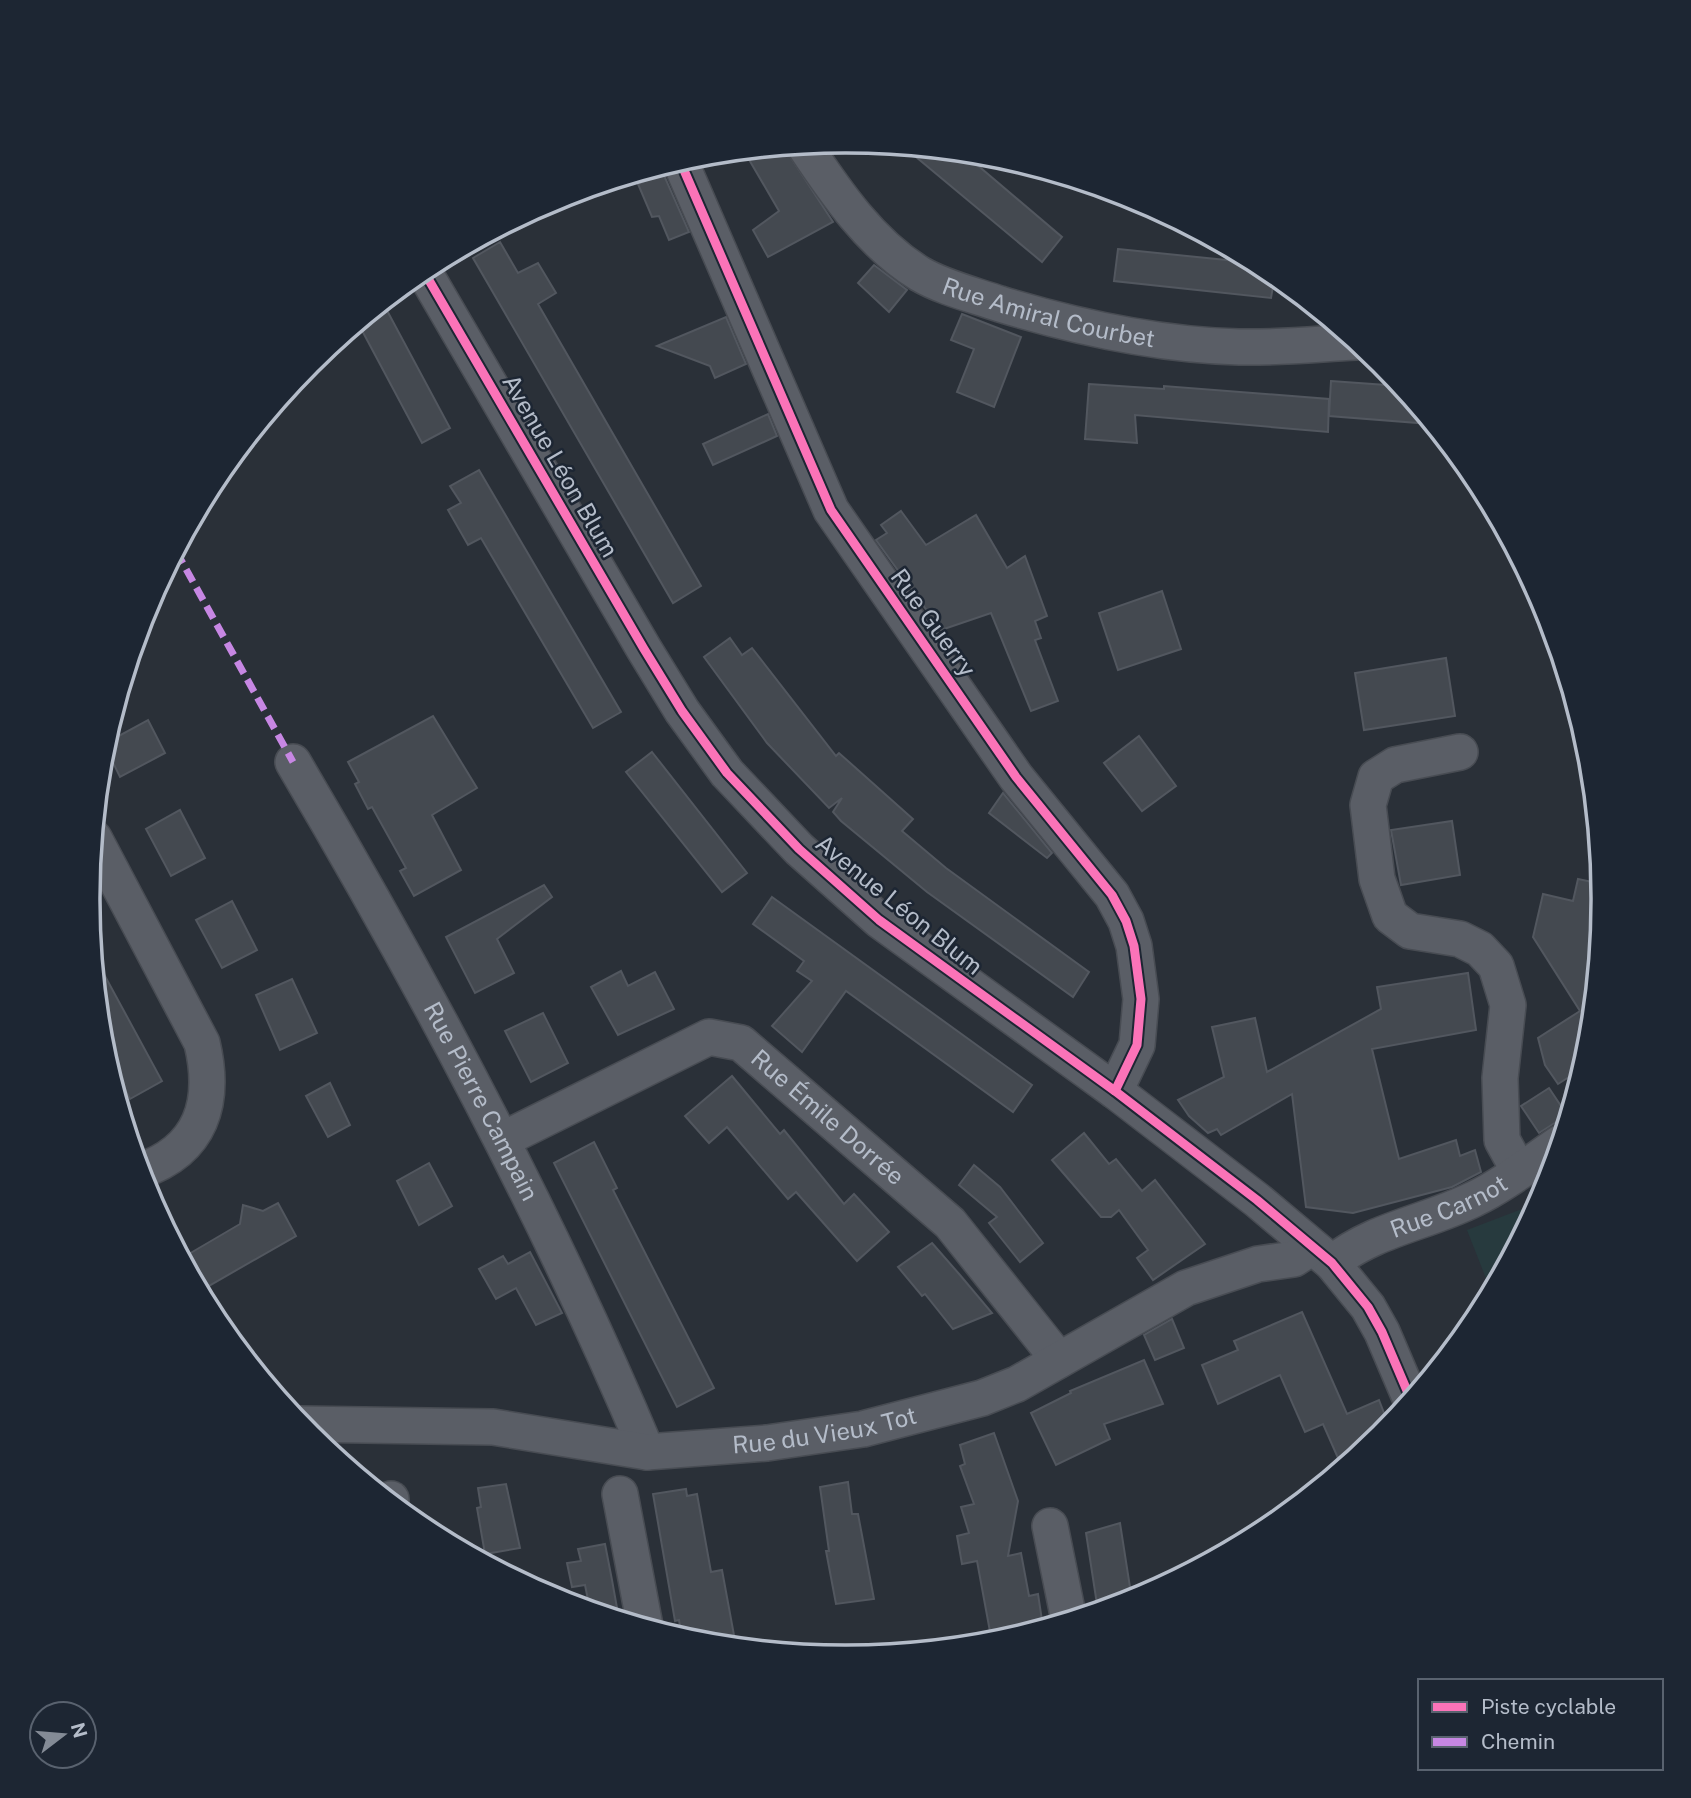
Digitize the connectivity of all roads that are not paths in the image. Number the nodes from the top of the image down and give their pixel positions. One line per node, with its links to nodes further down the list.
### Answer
1 (810, 154): 4 (street, Rue Amiral Courbet)
2 (685, 172): 8 (street, Rue Guerry)
3 (429, 280): 8 (street, Avenue Léon Blum)
4 (1342, 342)
5 (1460, 752): 12 (street)
6 (293, 762): 9 (street, Rue Pierre Campain)
7 (101, 853): 11 (street)
8 (1115, 1091): 13 (street, Avenue Léon Blum)
9 (502, 1140): 14 (street, Rue Émile Dorrée); 17 (street, Rue Pierre Campain)
10 (1547, 1152): 12 (street, Rue Carnot)
11 (150, 1167)
12 (1519, 1171): 13 (street, Rue Carnot)
13 (1322, 1255): 14 (street, Rue du Vieux Tot); 15 (street, Avenue Léon Blum)
14 (1059, 1360): 17 (street, Rue du Vieux Tot)
15 (1406, 1391)
16 (316, 1424): 17 (street, Rue du Vieux Tot)
17 (647, 1452)
18 (620, 1494): 21 (street)
19 (1050, 1526): 20 (street)
20 (1067, 1610)
21 (643, 1616)

